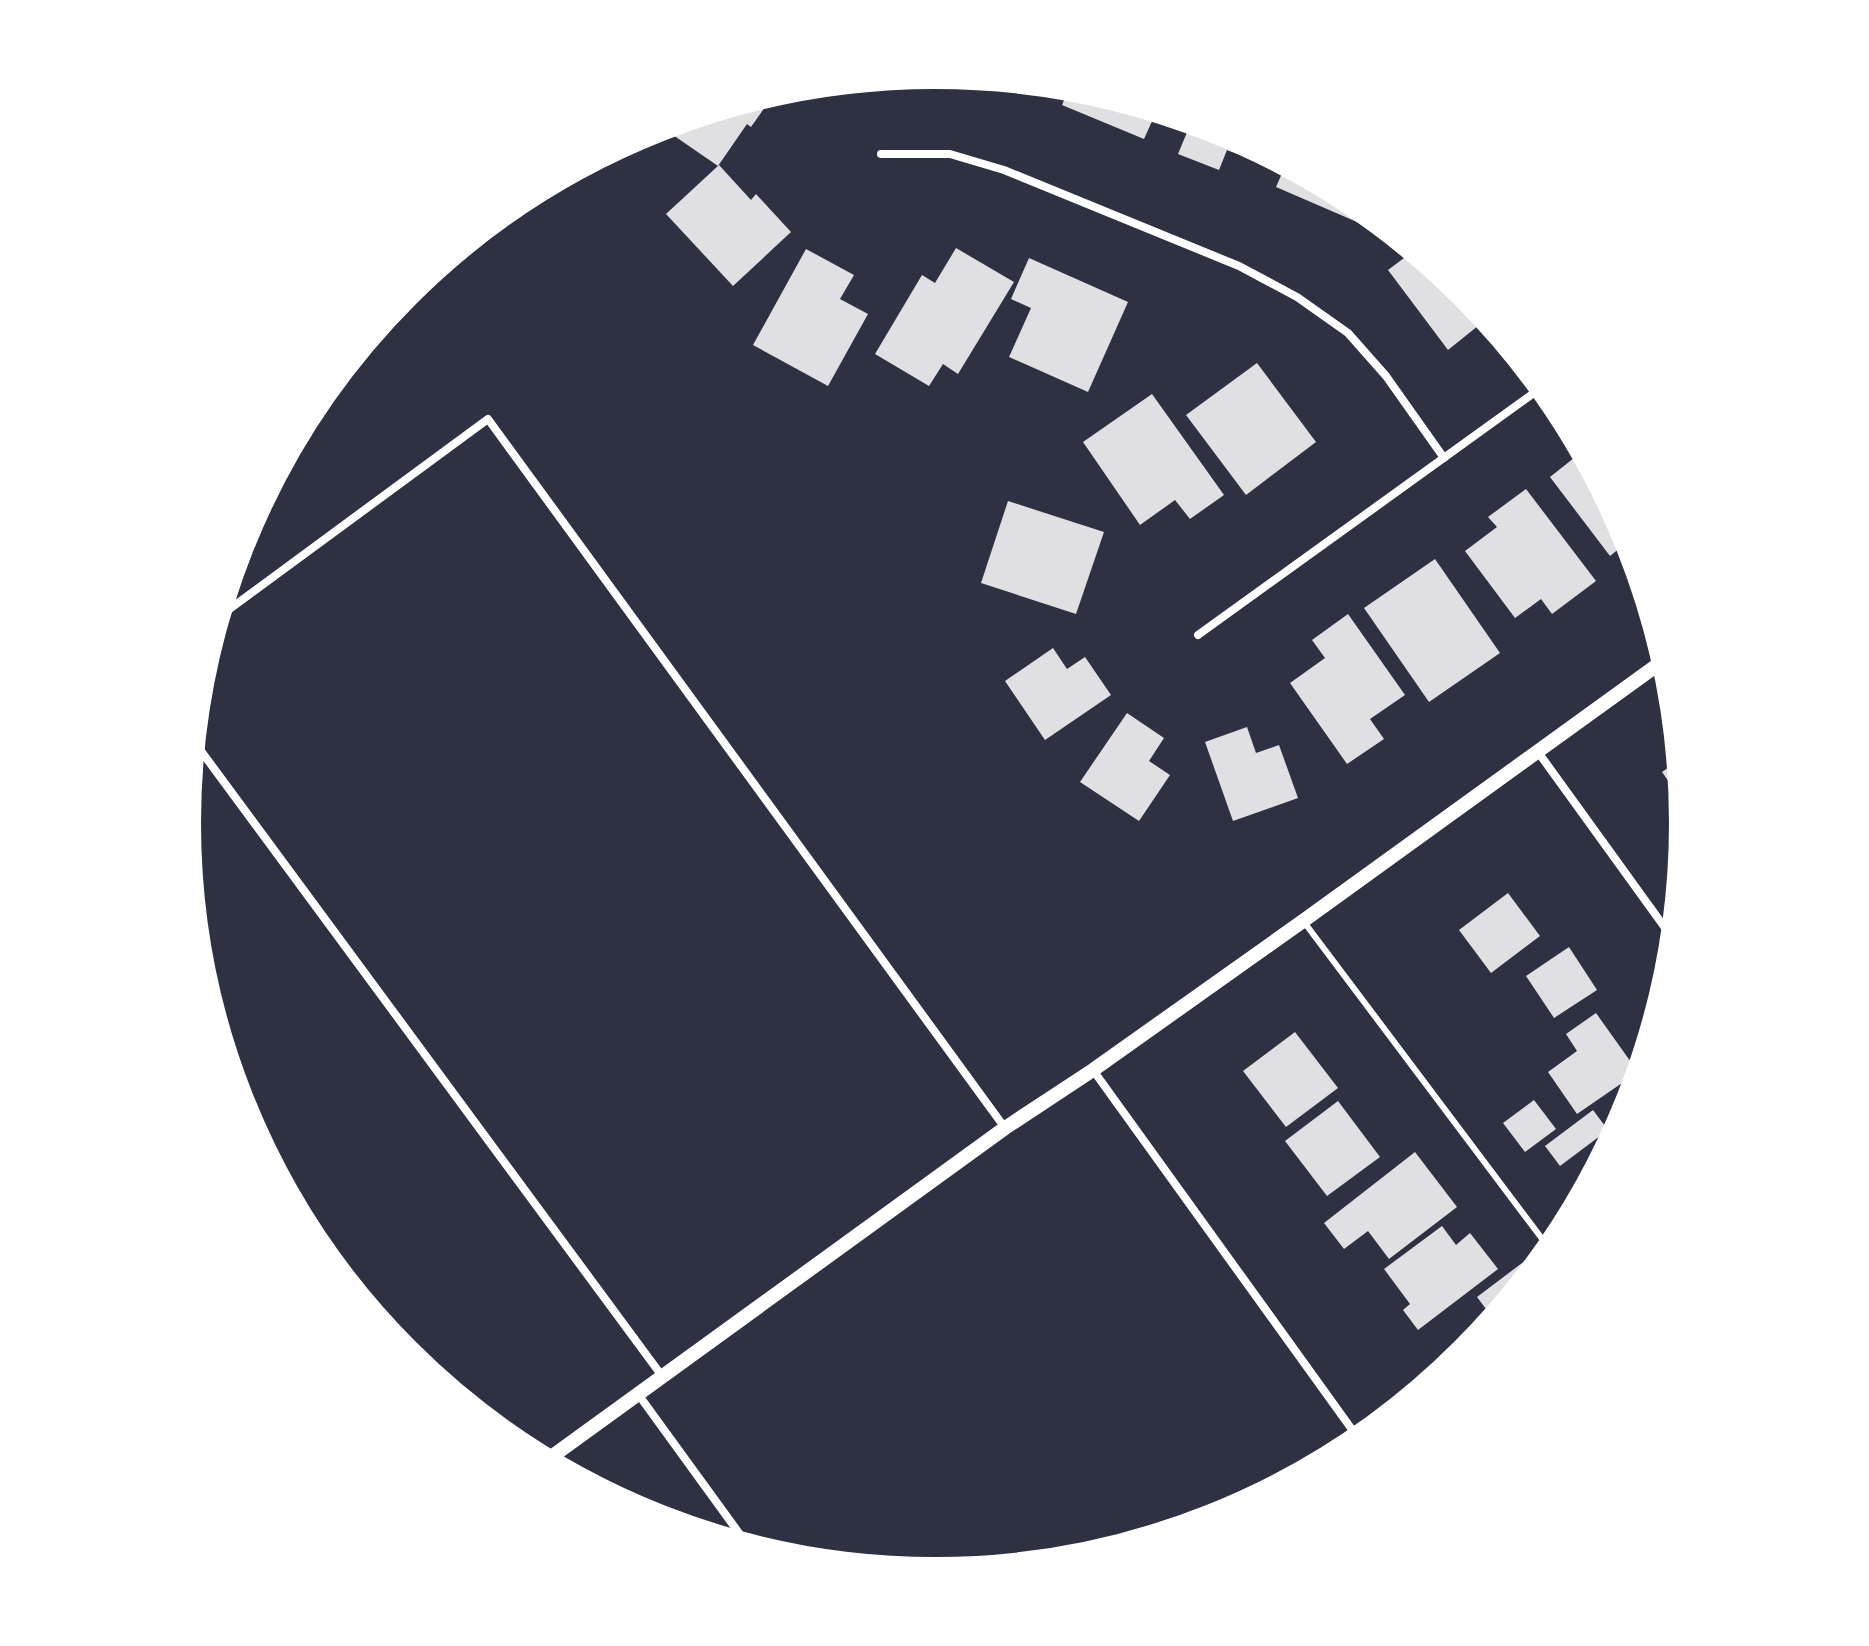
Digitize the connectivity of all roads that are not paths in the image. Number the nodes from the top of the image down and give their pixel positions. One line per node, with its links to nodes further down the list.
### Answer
1 (881, 154): 3 (street)
2 (1535, 392): 3 (street)
3 (1444, 458): 5 (street)
4 (227, 611): 12 (street)
5 (1198, 635)
6 (1656, 666): 8 (street)
7 (200, 749): 14 (street)
8 (1538, 752): 9 (street); 10 (street)
9 (1303, 921): 11 (street); 13 (lane)
10 (1665, 928)
11 (1093, 1070): 12 (street); 16 (street)
12 (1005, 1128): 14 (street)
13 (1544, 1241)
14 (662, 1376): 15 (street)
15 (638, 1394): 17 (street); 18 (street)
16 (1353, 1431)
17 (553, 1456)
18 (742, 1537)

